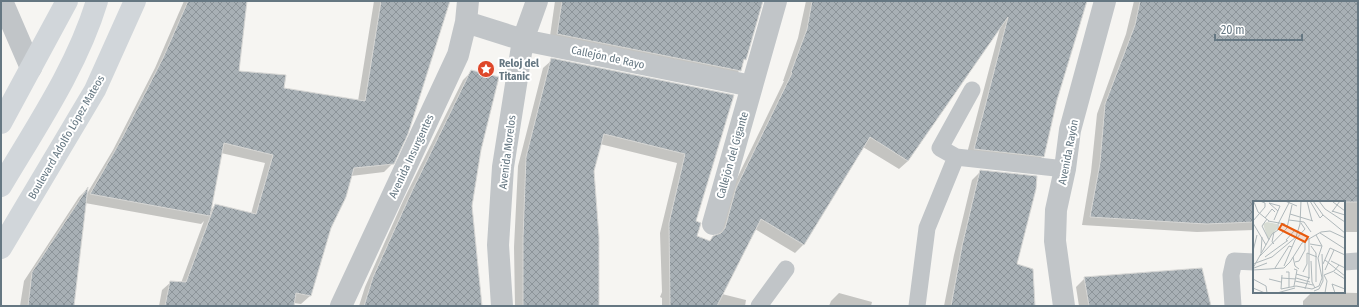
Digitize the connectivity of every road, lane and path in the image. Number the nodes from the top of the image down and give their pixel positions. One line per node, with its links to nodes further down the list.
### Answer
1 (2, 1): 10 (street)
2 (68, 1): 10 (main road)
3 (97, 1): 16 (main road)
4 (135, 1): 18 (main road, Boulevard Adolfo López Mateos)
5 (537, 1): 9 (street, Avenida Morelos)
6 (776, 1): 11 (street, Callejón del Gigante)
7 (1105, 1): 15 (street, Avenida Rayón)
8 (467, 12): 9 (street, Callejón de Rayo); 23 (street, Avenida Insurgentes)
9 (523, 40): 11 (street, Callejón de Rayo); 24 (street, Avenida Morelos)
10 (31, 68): 13 (main road)
11 (752, 86): 17 (street, Callejón del Gigante)
12 (972, 90): 14 (lane)
13 (1, 123)
14 (956, 156): 15 (lane); 26 (lane)
15 (1065, 169): 27 (street, Avenida Rayón)
16 (1, 186)
17 (713, 224)
18 (1, 248)
19 (1358, 261): 21 (lane)
20 (1253, 262): 28 (lane)
21 (1345, 262)
22 (786, 269): 25 (lane)
23 (341, 306)
24 (502, 306)
25 (758, 306)
26 (917, 306)
27 (1064, 306)
28 (1233, 306)

